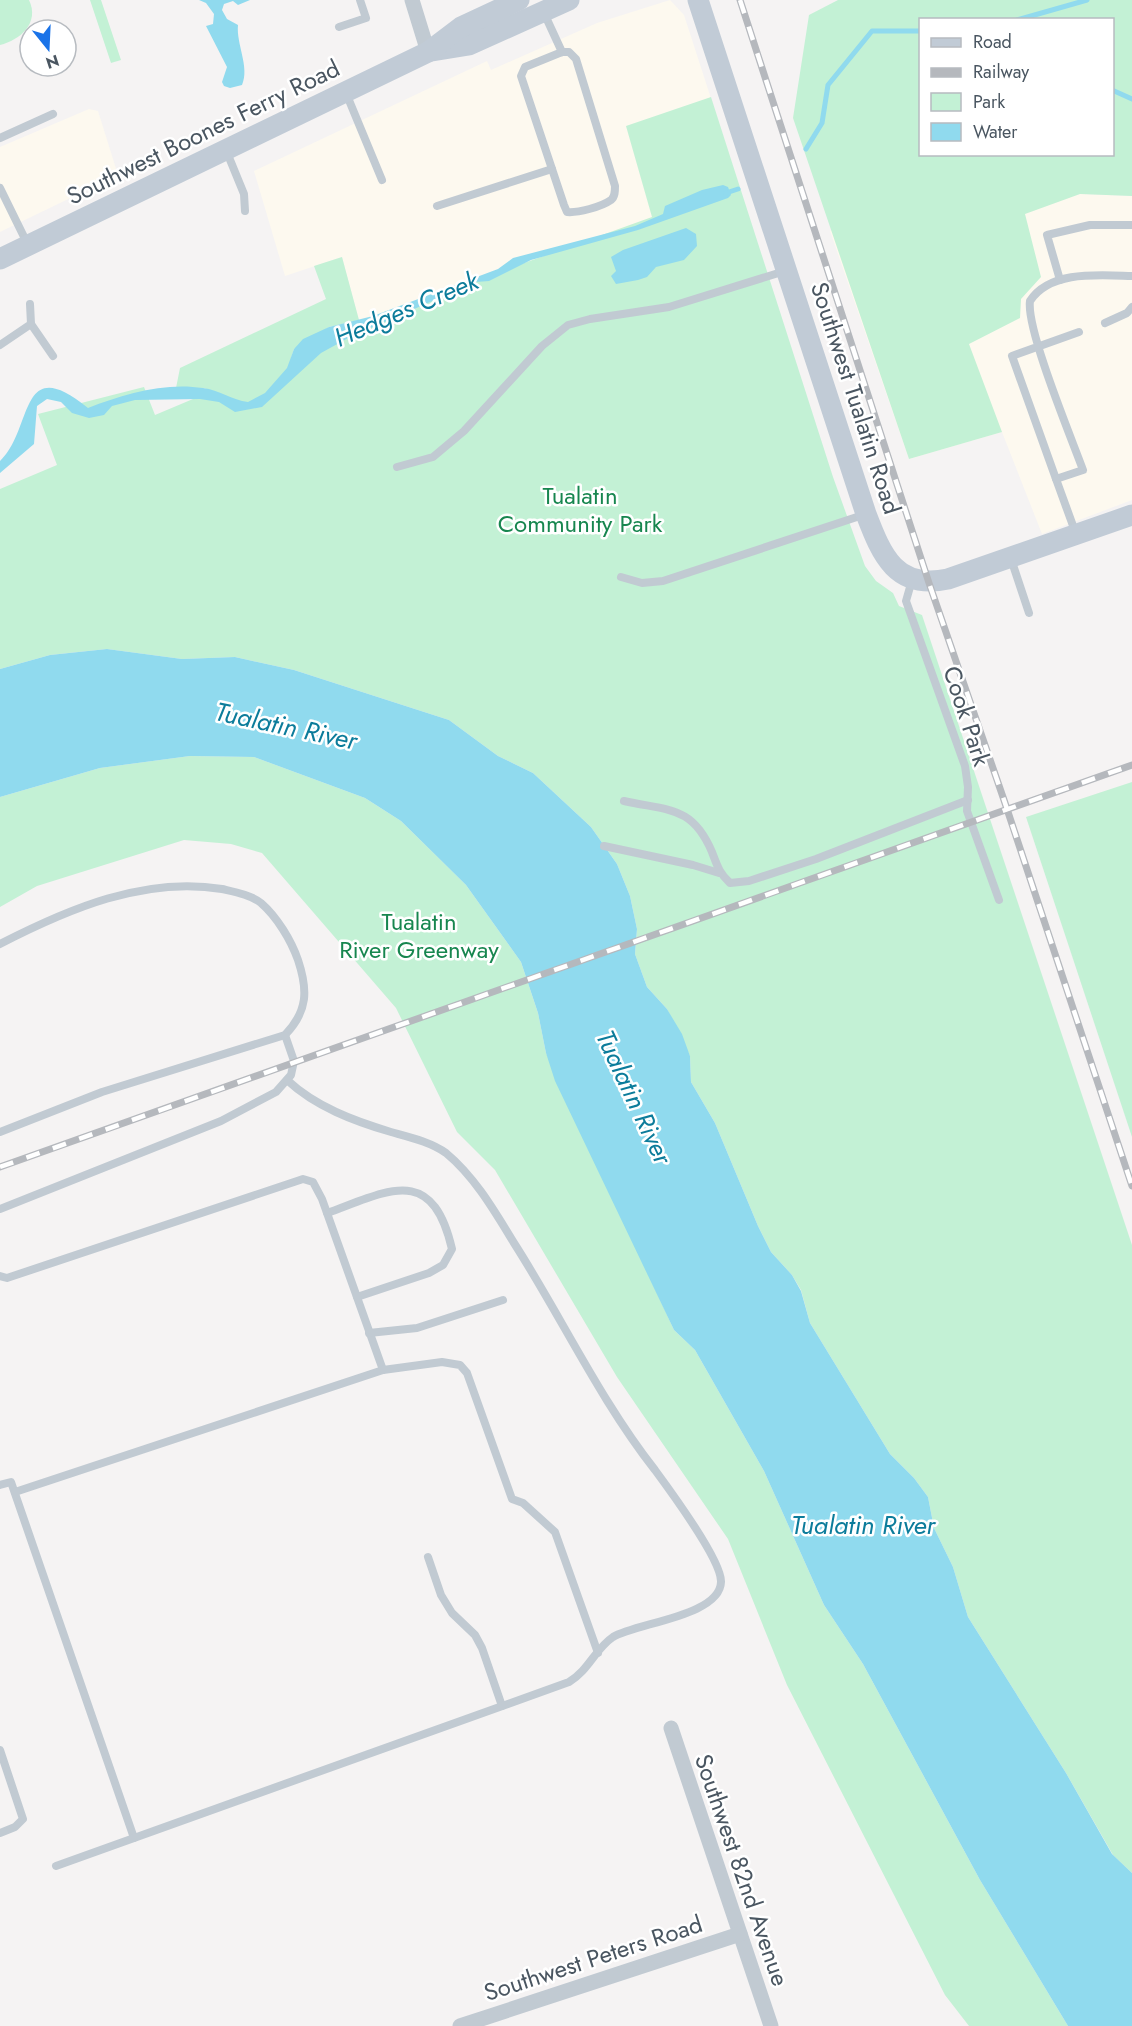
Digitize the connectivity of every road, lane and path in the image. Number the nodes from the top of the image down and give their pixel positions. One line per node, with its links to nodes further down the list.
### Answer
1 (360, 0): 7 (lane)
2 (411, 0): 8 (street)
3 (519, 0): 8 (main road, Southwest Boones Ferry Road)
4 (569, 0): 6 (main road, Southwest Boones Ferry Road)
5 (698, 0): 22 (main road, Southwest Tualatin Road)
6 (543, 12): 8 (main road, Southwest Boones Ferry Road); 9 (lane)
7 (339, 27)
8 (428, 52): 10 (main road, Southwest Boones Ferry Road)
9 (562, 52): 14 (lane); 14 (lane)
10 (346, 91): 13 (main road, Southwest Boones Ferry Road); 15 (lane)
11 (53, 114): 12 (lane)
12 (0, 138)
13 (225, 149): 18 (lane); 20 (main road, Southwest Boones Ferry Road)
14 (552, 169): 17 (lane)
15 (382, 180)
16 (0, 188): 20 (lane)
17 (437, 206)
18 (245, 211)
19 (1132, 225): 24 (lane)
20 (28, 245): 21 (main road, Southwest Boones Ferry Road)
21 (0, 259)
22 (786, 271): 33 (lane); 35 (main road, Southwest Tualatin Road)
23 (1132, 276): 24 (lane)
24 (1060, 280): 31 (lane)
25 (30, 304): 28 (lane)
26 (1132, 307): 27 (lane)
27 (1105, 323)
28 (31, 324): 30 (lane); 32 (lane)
29 (1079, 332): 31 (lane)
30 (0, 345)
31 (1040, 346): 34 (lane); 34 (lane)
32 (53, 356)
33 (397, 467)
34 (1056, 479): 37 (lane)
35 (866, 514): 39 (lane); 40 (main road, Southwest Tualatin Road)
36 (1132, 514): 37 (main road)
37 (1077, 535): 38 (main road)
38 (1011, 558): 40 (main road); 41 (lane)
39 (621, 577)
40 (912, 580): 42 (lane, Cook Park)
41 (1029, 613)
42 (968, 800): 45 (lane); 46 (lane, Cook Park)
43 (624, 801): 45 (lane)
44 (604, 846): 45 (lane)
45 (719, 873)
46 (999, 900)
47 (0, 944): 48 (lane)
48 (285, 1035): 49 (lane); 50 (lane)
49 (287, 1080): 51 (lane); 61 (lane)
50 (0, 1132)
51 (0, 1209)
52 (327, 1214): 53 (lane); 54 (lane); 54 (lane)
53 (0, 1276)
54 (357, 1297): 56 (lane)
55 (503, 1300): 56 (lane)
56 (369, 1333): 57 (lane)
57 (383, 1370): 59 (lane); 61 (lane)
58 (0, 1485): 59 (lane)
59 (15, 1492): 66 (lane)
60 (428, 1557): 62 (lane)
61 (598, 1653): 62 (lane)
62 (502, 1706): 66 (lane)
63 (671, 1728): 68 (street, Southwest 82nd Avenue)
64 (0, 1750): 65 (lane)
65 (0, 1833)
66 (134, 1838): 67 (lane)
67 (56, 1866)
68 (740, 1934): 69 (street, Southwest Peters Road); 70 (street, Southwest 82nd Avenue)
69 (460, 2026)
70 (771, 2026)

